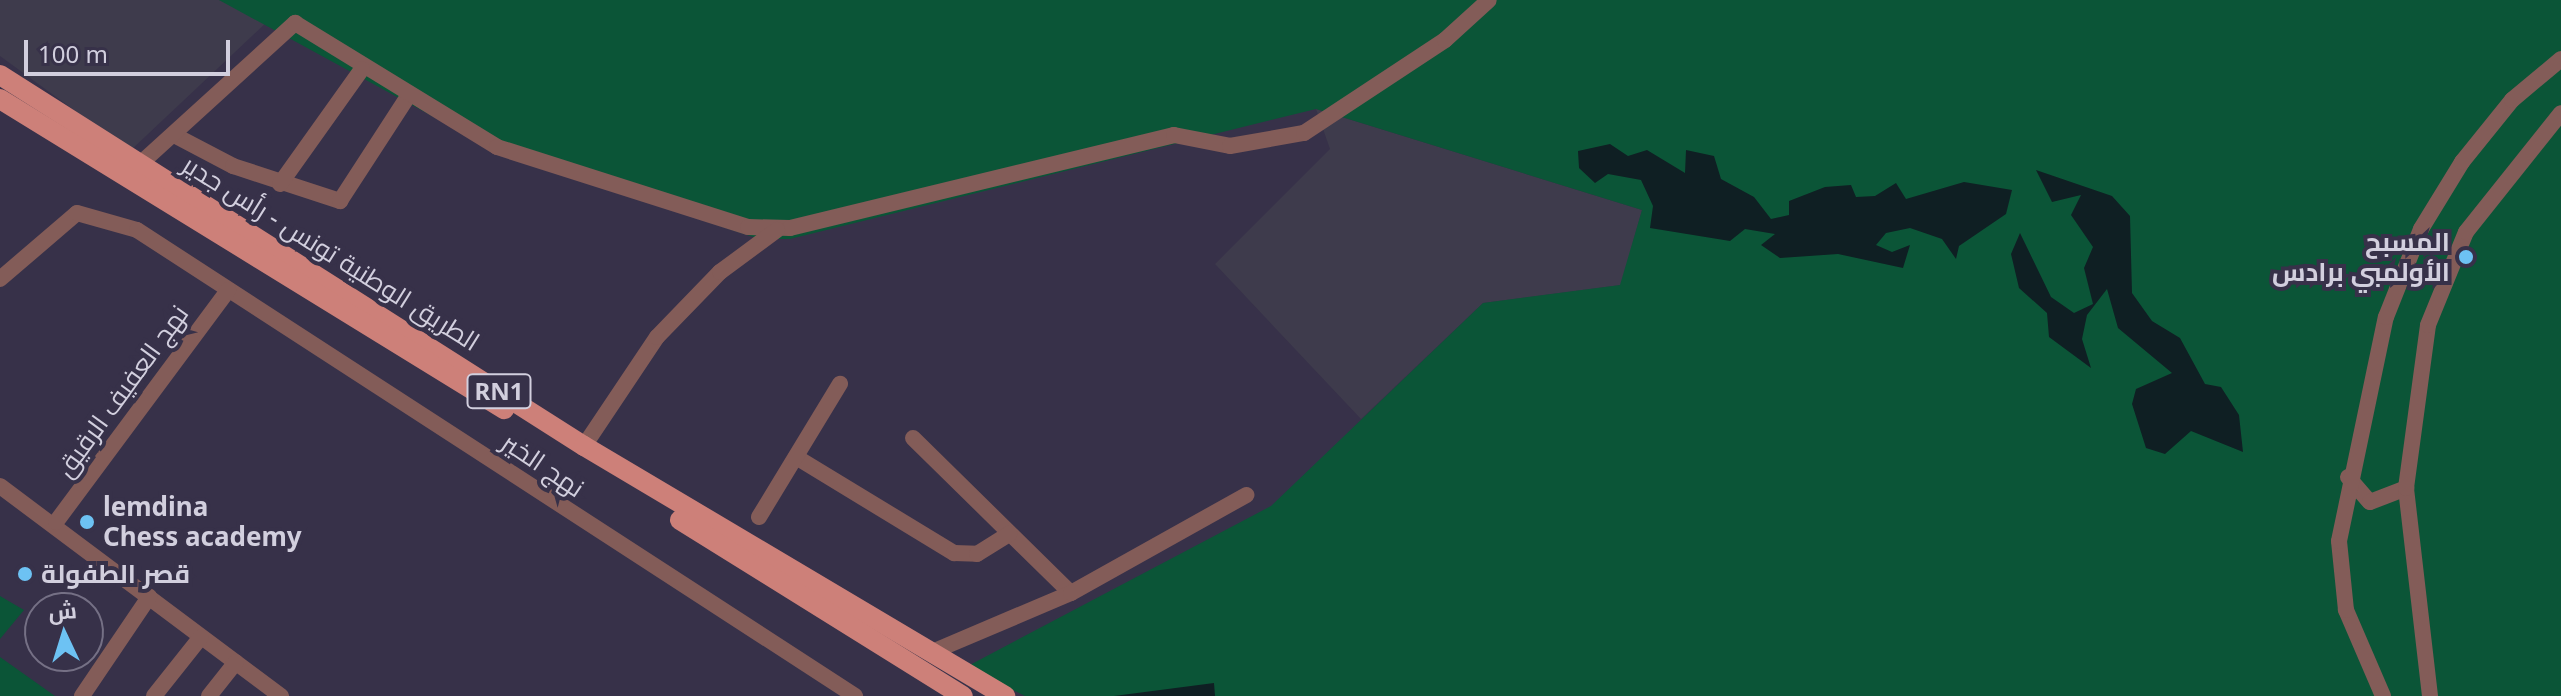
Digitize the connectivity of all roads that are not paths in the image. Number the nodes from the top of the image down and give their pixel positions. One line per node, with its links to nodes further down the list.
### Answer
1 (1489, 0): 11 (street)
2 (2561, 59): 18 (street)
3 (362, 69): 5 (street); 8 (street); 10 (street)
4 (0, 75): 9 (main road, الطريق الوطنية تونس - رأس جدير / RN1)
5 (407, 98): 10 (street); 11 (street)
6 (0, 99): 35 (main road, الطريق الوطنية تونس - رأس جدير / RN1)
7 (2561, 113): 20 (street)
8 (174, 135): 9 (street); 10 (street)
9 (140, 164): 16 (main road, الطريق الوطنية تونس - رأس جدير / RN1)
10 (280, 184)
11 (777, 230): 16 (street)
12 (0, 279): 13 (street, نهج الخير)
13 (228, 290): 23 (street, نهج العفيف الرقيق); 34 (street, نهج الخير)
14 (840, 384): 17 (street)
15 (913, 438): 24 (street)
16 (584, 446): 28 (main road, الطريق الوطنية تونس - رأس جدير / RN1)
17 (796, 457): 22 (street); 24 (street)
18 (2348, 477): 20 (street); 37 (street)
19 (0, 486): 23 (street)
20 (2406, 488): 38 (street)
21 (1246, 495): 25 (street)
22 (759, 517)
23 (56, 522): 26 (street)
24 (1009, 534): 25 (street)
25 (1071, 593): 28 (street)
26 (149, 597): 27 (street); 30 (street)
27 (201, 637): 29 (street); 31 (street)
28 (932, 652): 36 (main road, الطريق الوطنية تونس - رأس جدير / RN1)
29 (236, 662): 32 (street); 33 (street)
30 (82, 696)
31 (154, 696)
32 (209, 696)
33 (281, 696)
34 (855, 696)
35 (963, 696)
36 (1005, 696)
37 (2383, 696)
38 (2430, 696)

